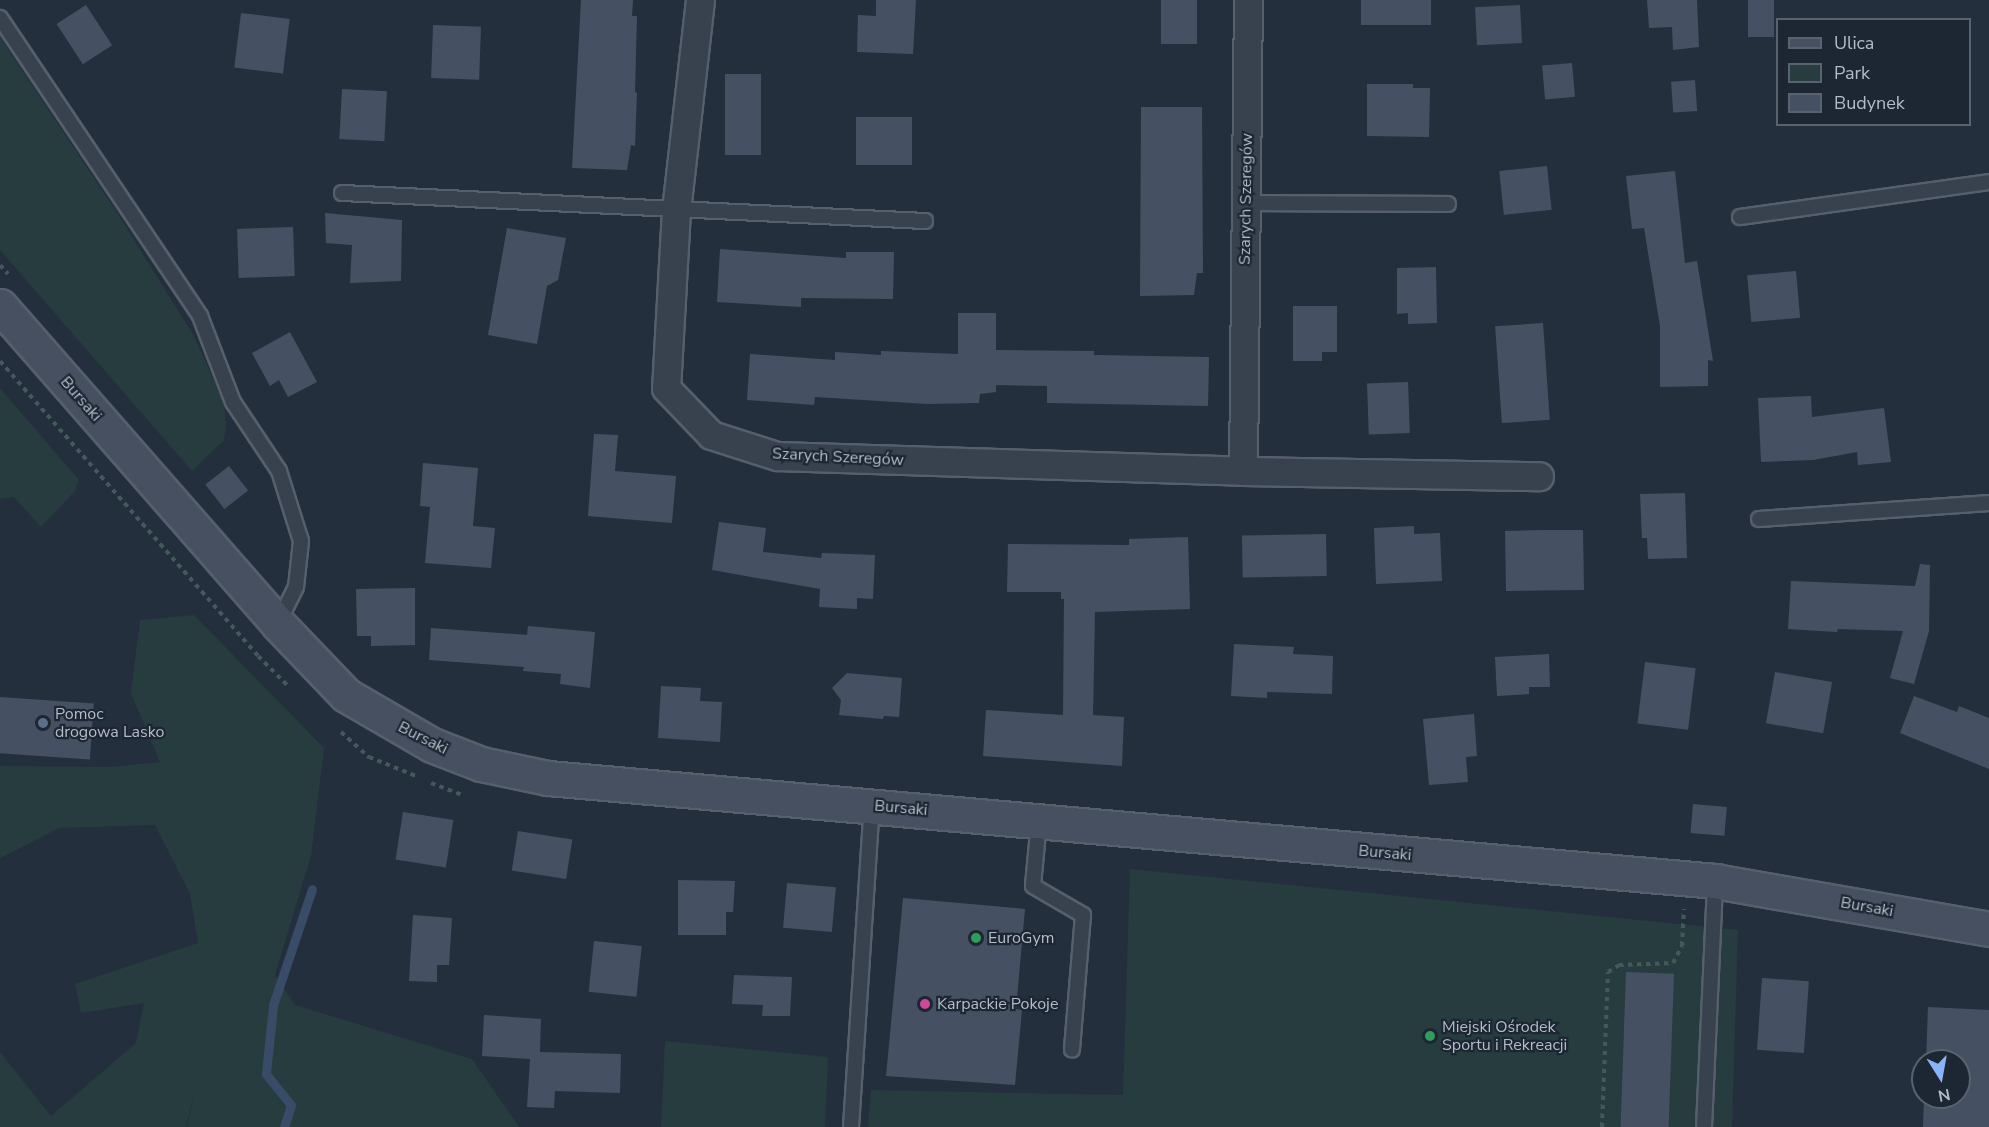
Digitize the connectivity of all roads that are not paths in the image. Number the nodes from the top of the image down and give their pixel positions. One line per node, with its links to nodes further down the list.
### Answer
1 (700, 0): 8 (street, Szarych Szeregów)
2 (1248, 0): 6 (street, Szarych Szeregów)
3 (0, 18): 16 (lane)
4 (1989, 182): 9 (lane)
5 (342, 193): 8 (lane)
6 (1245, 203): 7 (lane); 12 (street, Szarych Szeregów)
7 (1448, 204)
8 (676, 210): 10 (lane); 12 (street, Szarych Szeregów)
9 (1740, 217)
10 (925, 221)
11 (8, 294): 16 (street, Bursaki)
12 (1243, 471): 13 (street, Szarych Szeregów)
13 (1539, 476)
14 (1989, 503): 15 (lane)
15 (1759, 519)
16 (278, 624): 17 (street, Bursaki)
17 (872, 806): 18 (street, Bursaki); 22 (lane)
18 (1039, 821): 19 (street, Bursaki); 21 (lane)
19 (1715, 881): 20 (street, Bursaki); 23 (lane)
20 (1989, 929)
21 (1072, 1050)
22 (851, 1127)
23 (1704, 1127)

